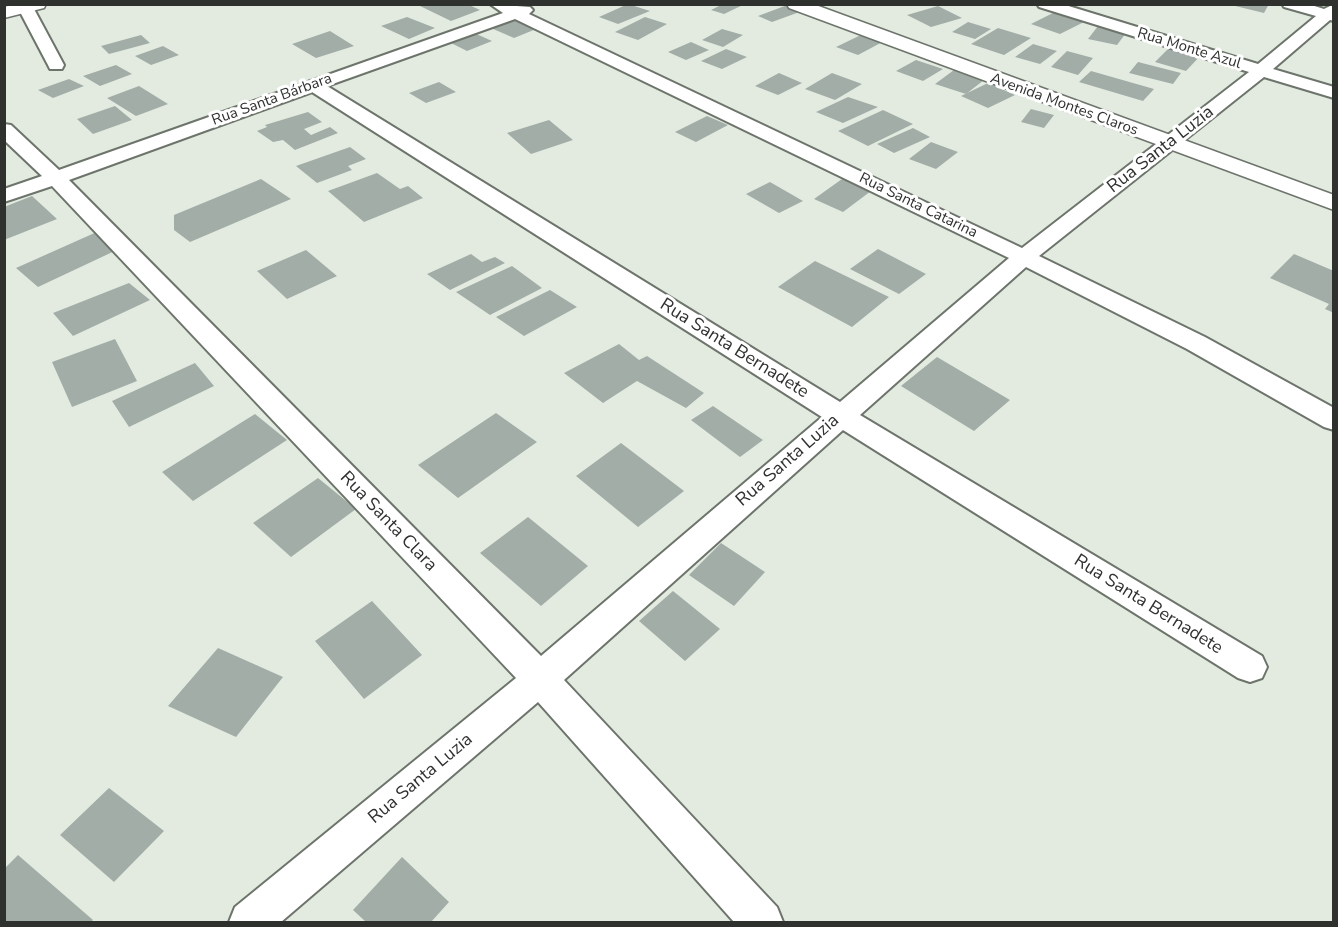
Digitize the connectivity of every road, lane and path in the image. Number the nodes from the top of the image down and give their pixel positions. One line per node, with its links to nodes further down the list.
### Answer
1 (497, 4): 8 (street, Rua Santa Catarina)
2 (540, 4): 8 (street, Rua Santa Bárbara)
3 (795, 4): 15 (street, Avenida Montes Claros)
4 (1044, 4): 11 (street, Rua Monte Azul)
5 (1289, 4): 9 (street)
6 (32, 6): 7 (street); 10 (street)
7 (4, 13)
8 (516, 13): 12 (street, Rua Santa Bárbara); 19 (street, Rua Santa Catarina)
9 (1331, 13): 11 (street, Rua Santa Luzia)
10 (56, 65)
11 (1260, 71): 13 (street, Rua Monte Azul); 15 (street, Rua Santa Luzia)
12 (313, 85): 16 (street, Rua Santa Bárbara); 20 (street, Rua Santa Bernadete)
13 (1334, 93)
14 (4, 129): 16 (street, Rua Santa Clara)
15 (1169, 144): 18 (street, Avenida Montes Claros); 19 (street, Rua Santa Luzia)
16 (56, 178): 17 (street, Rua Santa Bárbara); 23 (street, Rua Santa Clara)
17 (4, 196)
18 (1334, 203)
19 (1024, 257): 20 (street, Rua Santa Luzia); 21 (street, Rua Santa Catarina)
20 (841, 416): 22 (street, Rua Santa Bernadete); 23 (street, Rua Santa Luzia)
21 (1334, 420)
22 (1250, 668)
23 (540, 679): 24 (street, Rua Santa Luzia); 25 (street, Rua Santa Clara)
24 (250, 922)
25 (762, 922)

